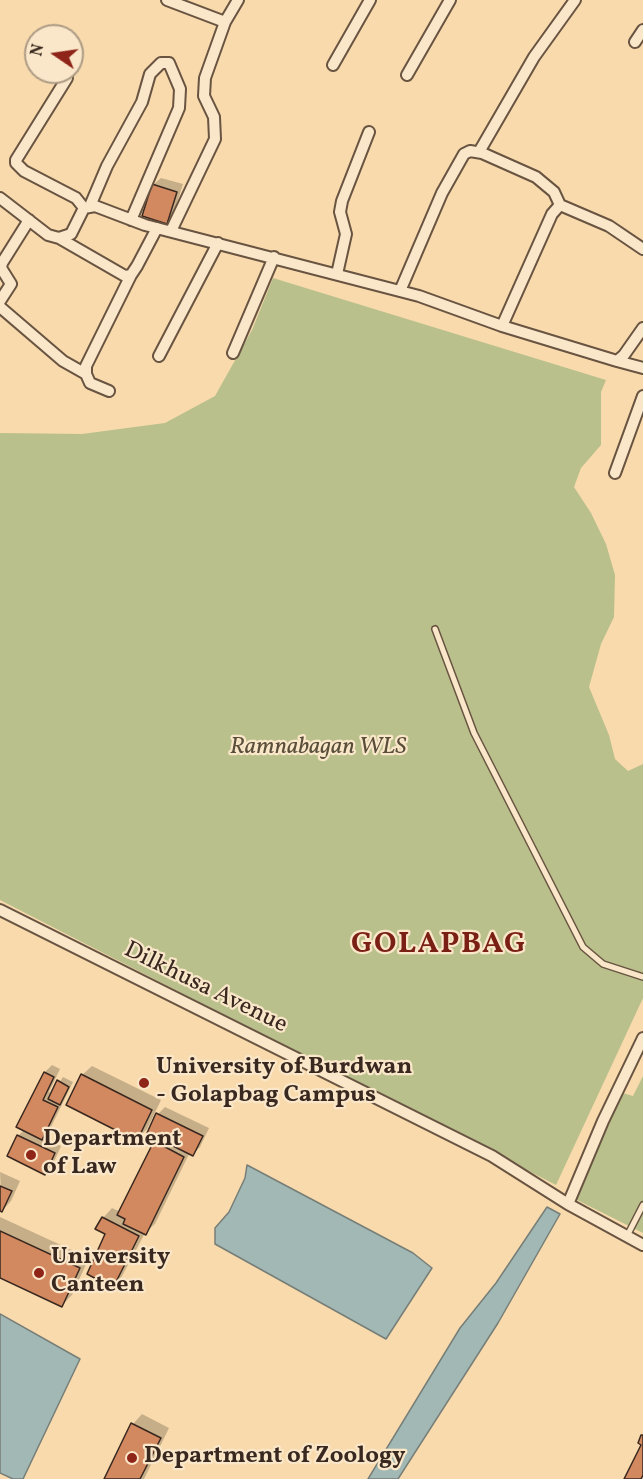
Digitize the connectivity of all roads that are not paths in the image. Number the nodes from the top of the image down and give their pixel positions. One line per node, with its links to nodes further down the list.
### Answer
1 (167, 0): 6 (street)
2 (238, 0): 6 (street)
3 (370, 0): 9 (street)
4 (450, 0): 10 (street)
5 (575, 0): 13 (street)
6 (225, 22): 20 (street)
7 (643, 30): 8 (street)
8 (635, 42)
9 (333, 64)
10 (407, 75)
11 (63, 84): 16 (street)
12 (369, 132): 26 (street)
13 (479, 152): 15 (street); 28 (street)
14 (0, 198): 17 (street)
15 (560, 205): 23 (street); 31 (street)
16 (87, 207): 18 (street); 18 (street); 21 (street)
17 (29, 220): 21 (street); 25 (street)
18 (131, 220): 19 (street)
19 (157, 228): 20 (street); 27 (street)
20 (171, 231): 22 (street)
21 (59, 238): 27 (street)
22 (218, 243): 24 (street); 34 (street)
23 (643, 249)
24 (274, 257): 26 (street); 33 (street)
25 (1, 268): 29 (street)
26 (337, 273): 28 (street)
27 (131, 275): 37 (street)
28 (400, 291): 31 (street)
29 (0, 301)
30 (0, 307): 37 (street)
31 (502, 326): 35 (street)
32 (643, 328): 35 (street)
33 (233, 353)
34 (159, 356)
35 (617, 361): 36 (street)
36 (643, 368)
37 (86, 374): 38 (street)
38 (109, 391)
39 (643, 396): 40 (street)
40 (615, 473)
41 (435, 629): 43 (lane)
42 (0, 910): 45 (street, Dilkhusa Avenue)
43 (643, 977)
44 (643, 1038): 45 (street)
45 (568, 1204): 47 (street, Dilkhusa Avenue)
46 (643, 1205): 47 (lane)
47 (626, 1237): 48 (street, Dilkhusa Avenue)
48 (643, 1245)

